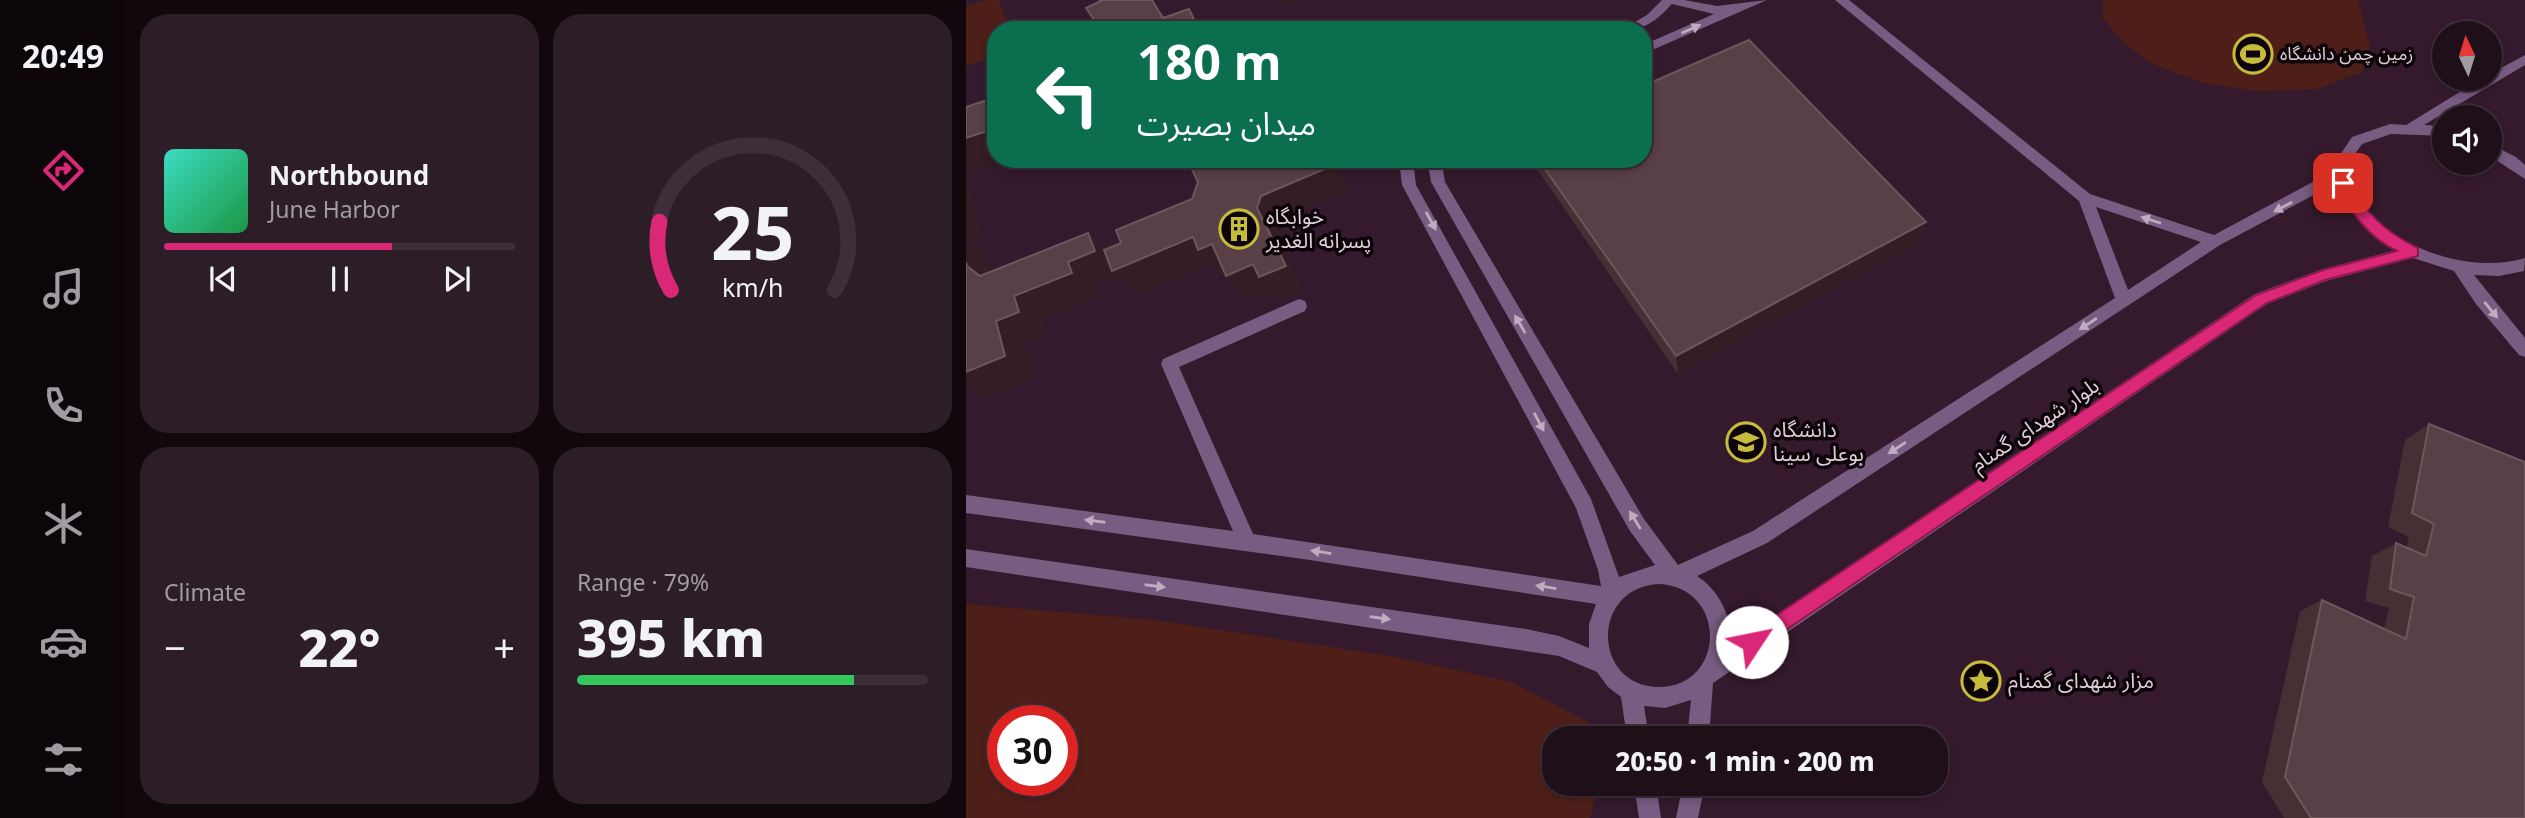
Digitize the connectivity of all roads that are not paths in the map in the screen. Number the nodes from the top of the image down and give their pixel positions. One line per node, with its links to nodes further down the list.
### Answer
1 (1671, 0): 4 (street); 5 (street)
2 (1761, 0): 4 (street)
3 (1841, 0): 15 (street)
4 (1738, 8): 6 (street, one-way to 4)
5 (1646, 21)
6 (1652, 46)
7 (2525, 59): 8 (street)
8 (2412, 126): 9 (street); 13 (street)
9 (2432, 129)
10 (2502, 156): 14 (street)
11 (1407, 168): 27 (street, one-way to 27)
12 (1436, 168): 26 (street, one-way to 12)
13 (2342, 173): 16 (street, one-way to 16); 17 (street)
14 (2525, 174)
15 (2085, 198): 16 (street, one-way to 15); 20 (street)
16 (2216, 241): 20 (street)
17 (2413, 252): 19 (street); 29 (street, بلوار شهدای گمنام)
18 (2525, 264): 19 (street)
19 (2460, 268): 22 (street, one-way to 22)
20 (2124, 301): 26 (street, one-way to 26)
21 (1298, 306): 24 (street)
22 (2525, 350)
23 (966, 504): 24 (street, one-way to 23)
24 (1247, 542): 27 (street, one-way to 24)
25 (966, 558): 28 (street, one-way to 28)
26 (1674, 576): 27 (street); 29 (street)
27 (1613, 597): 28 (street)
28 (1602, 664): 30 (street)
29 (1703, 678): 30 (street); 32 (street)
30 (1631, 693): 31 (street)
31 (1636, 726)
32 (1699, 726)
33 (1647, 796): 35 (street)
34 (1691, 796): 36 (street)
35 (1650, 818)
36 (1687, 818)

